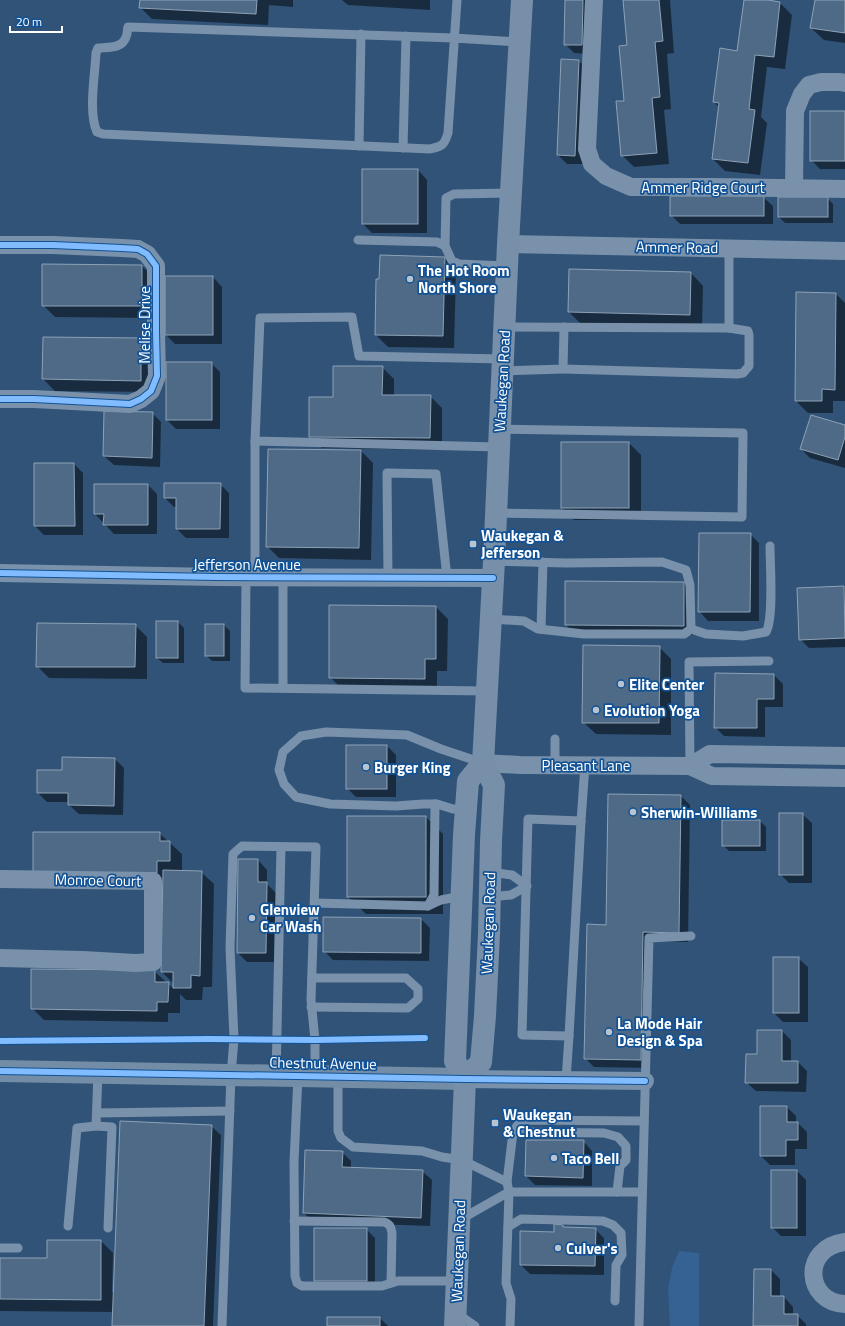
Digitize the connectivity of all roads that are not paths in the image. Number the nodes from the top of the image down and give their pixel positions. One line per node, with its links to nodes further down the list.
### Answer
1 (457, 0): 6 (lane)
2 (522, 0): 7 (main road, Waukegan Road)
3 (594, 0): 11 (street, Ammer Ridge Court)
4 (360, 34): 5 (lane); 9 (lane); 9 (lane)
5 (406, 36): 6 (lane); 10 (lane)
6 (454, 38): 7 (lane); 10 (lane)
7 (520, 42): 13 (main road, Waukegan Road)
8 (845, 83): 11 (street)
9 (359, 146): 10 (lane)
10 (403, 148)
11 (794, 188): 12 (street, Ammer Ridge Court)
12 (845, 189)
13 (511, 193): 15 (main road, Waukegan Road); 17 (lane)
14 (358, 240): 17 (lane)
15 (508, 244): 18 (street, Ammer Road); 20 (main road, Waukegan Road)
16 (0, 245): 26 (street, Melise Drive)
17 (445, 246): 20 (lane)
18 (729, 248): 19 (street, Ammer Road); 23 (lane)
19 (845, 251)
20 (507, 266): 21 (main road, Waukegan Road)
21 (504, 327): 22 (lane); 24 (main road, Waukegan Road)
22 (564, 327): 23 (lane); 25 (lane)
23 (729, 328): 25 (lane)
24 (503, 365): 25 (lane); 27 (main road, Waukegan Road); 28 (lane)
25 (562, 369)
26 (0, 399)
27 (499, 438): 28 (lane); 29 (main road, Waukegan Road); 29 (lane)
28 (255, 441): 34 (lane)
29 (496, 513): 32 (main road, Waukegan Road)
30 (770, 546): 40 (lane)
31 (543, 562): 32 (lane); 39 (lane); 40 (lane)
32 (494, 569): 37 (street, Jefferson Avenue); 38 (main road, Waukegan Road)
33 (0, 573): 34 (street, Jefferson Avenue)
34 (250, 577): 35 (street, Jefferson Avenue); 42 (lane)
35 (283, 577): 36 (street, Jefferson Avenue); 42 (lane)
36 (388, 578): 37 (street, Jefferson Avenue); 37 (lane)
37 (447, 578)
38 (491, 619): 39 (lane); 43 (main road, Waukegan Road)
39 (541, 629): 40 (lane)
40 (690, 629)
41 (769, 660): 49 (lane)
42 (283, 688): 43 (lane)
43 (487, 691): 46 (main road, Waukegan Road)
44 (555, 738): 47 (lane)
45 (845, 756): 49 (street)
46 (482, 763): 47 (street, Pleasant Lane); 51 (lane); 52 (main road, Waukegan Road); 55 (main road, Waukegan Road)
47 (555, 765): 48 (street, Pleasant Lane)
48 (585, 765): 49 (street, Pleasant Lane); 53 (lane)
49 (690, 766): 50 (street, Pleasant Lane)
50 (845, 778)
51 (435, 804): 52 (lane); 61 (lane)
52 (466, 809): 58 (main road, Waukegan Road)
53 (581, 821): 57 (lane); 66 (lane)
54 (280, 847): 60 (lane); 69 (lane); 70 (lane)
55 (490, 872): 57 (lane); 59 (main road, Waukegan Road)
56 (0, 879): 63 (street, Monroe Court)
57 (527, 886): 59 (lane); 66 (lane)
58 (462, 896): 61 (lane); 73 (main road, Waukegan Road)
59 (490, 897): 73 (main road, Waukegan Road)
60 (315, 904): 61 (lane); 64 (lane)
61 (428, 906)
62 (690, 936): 75 (lane)
63 (0, 958)
64 (312, 978): 65 (lane); 65 (lane)
65 (311, 1007): 71 (lane)
66 (569, 1036): 74 (lane)
67 (0, 1071): 68 (street, Chestnut Avenue)
68 (98, 1072): 69 (street, Chestnut Avenue); 77 (lane)
69 (231, 1075): 70 (street, Chestnut Avenue); 76 (lane)
70 (276, 1076): 71 (street, Chestnut Avenue)
71 (306, 1076): 72 (street, Chestnut Avenue); 87 (lane)
72 (338, 1077): 73 (street, Chestnut Avenue); 81 (lane)
73 (465, 1079): 74 (street, Chestnut Avenue); 81 (main road, Waukegan Road)
74 (566, 1080): 75 (street, Chestnut Avenue)
75 (645, 1081): 78 (lane)
76 (230, 1111): 77 (lane); 99 (lane)
77 (97, 1113): 79 (lane)
78 (644, 1121): 80 (lane); 85 (lane)
79 (96, 1126): 88 (lane); 90 (lane)
80 (512, 1132): 82 (lane); 84 (lane)
81 (462, 1160): 82 (lane); 86 (main road, Waukegan Road)
82 (506, 1182): 83 (lane)
83 (509, 1192): 84 (lane); 86 (lane); 89 (lane)
84 (617, 1192): 85 (lane)
85 (642, 1192): 102 (lane)
86 (460, 1219): 94 (main road, Waukegan Road)
87 (294, 1221): 95 (lane); 95 (lane)
88 (68, 1226)
89 (508, 1227): 96 (lane); 101 (lane)
90 (108, 1228)
91 (845, 1242): 97 (street)
92 (0, 1248): 93 (lane)
93 (18, 1248)
94 (457, 1281): 95 (lane); 98 (main road, Waukegan Road)
95 (391, 1283)
96 (615, 1301)
97 (845, 1304)
98 (455, 1319): 100 (lane)
99 (222, 1326)
100 (475, 1326)
101 (510, 1326)
102 (639, 1326)

